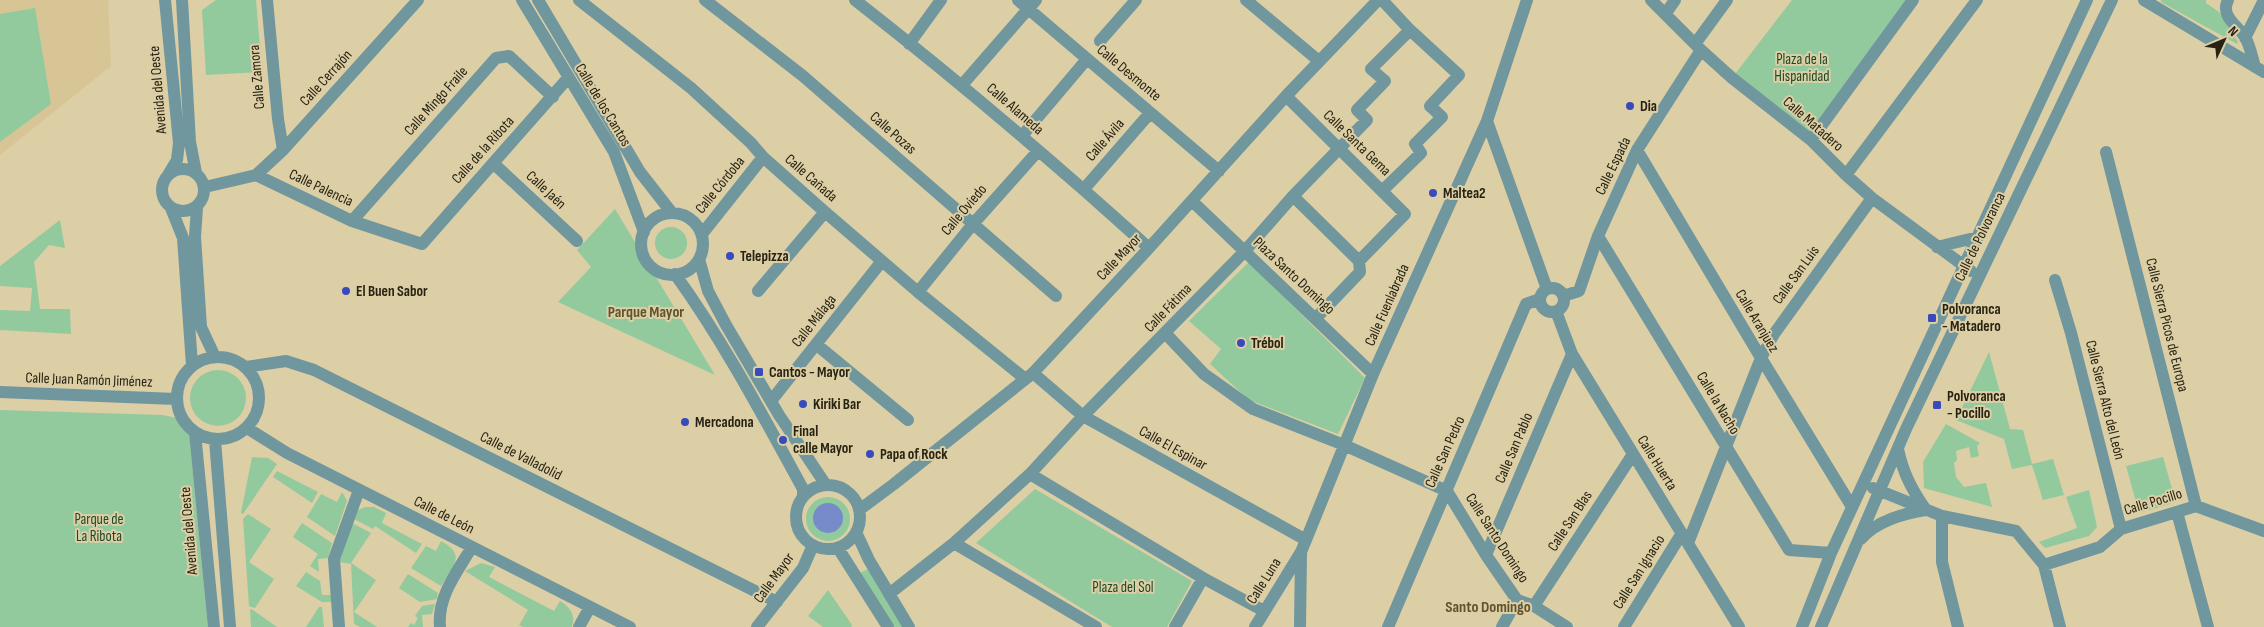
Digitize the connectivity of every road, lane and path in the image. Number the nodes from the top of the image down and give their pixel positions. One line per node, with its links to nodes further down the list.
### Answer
1 (166, 0): 54 (street, Avenida del Oeste)
2 (182, 0): 53 (street, Avenida del Oeste)
3 (268, 0): 46 (street, Calle Zamora)
4 (418, 0): 46 (street, Calle Cerrajón)
5 (522, 0): 37 (street, Calle de los Cantos)
6 (538, 0): 66 (street, Calle de los Cantos)
7 (579, 0): 50 (street, Calle Cañada)
8 (704, 0): 68 (street, Calle Pozas)
9 (855, 0): 32 (street, Calle Alameda)
10 (941, 0): 32 (street)
11 (1018, 0): 27 (street, Calle Desmonte)
12 (1136, 0): 31 (street)
13 (1246, 0): 35 (street)
14 (1378, 0): 35 (street, Calle Mayor)
15 (1382, 0): 29 (street)
16 (1527, 0): 42 (street, Calle Fuenlabrada)
17 (1651, 0): 28 (street, Calle Matadero)
18 (1675, 0): 28 (street)
19 (1727, 0): 33 (street, Calle Espada)
20 (1913, 0): 44 (street)
21 (1977, 0): 56 (street)
22 (2086, 0): 72 (street, Calle de Polvoranca)
23 (2112, 0): 83 (street, Calle de Polvoranca)
24 (2144, 0): 36 (street)
25 (2228, 0): 30 (street)
26 (2264, 0): 30 (street)
27 (1032, 4): 34 (street, Calle Desmonte); 38 (street)
28 (1666, 13): 33 (street, Calle Matadero)
29 (1410, 30): 45 (street, Calle Fátima); 59 (street)
30 (2245, 38): 36 (street)
31 (1100, 41)
32 (909, 44): 38 (street, Calle Alameda)
33 (1698, 47): 44 (street, Calle Matadero); 47 (street, Calle Espada)
34 (1087, 59): 41 (street, Calle Desmonte); 43 (street)
35 (1319, 61): 39 (street, Calle Mayor)
36 (2260, 70)
37 (568, 78): 40 (street, Calle de la Ribota); 69 (street, Calle de los Cantos)
38 (962, 85): 43 (street, Calle Alameda)
39 (1286, 96): 45 (street, Calle Santa Gema); 52 (street, Calle Mayor)
40 (553, 97): 51 (street, Calle de la Ribota); 67 (street, Calle Mingo Fraile)
41 (1150, 113): 52 (street, Calle Desmonte); 58 (street, Calle Ávila)
42 (1487, 121): 87 (street); 99 (street, Calle Fuenlabrada)
43 (1022, 136): 48 (street, Calle Alameda)
44 (1811, 140): 56 (street, Calle Matadero)
45 (1338, 148): 59 (street, Calle Santa Gema); 60 (street, Calle Fátima)
46 (283, 150): 55 (street, Calle Cerrajón)
47 (1637, 150): 71 (street, Calle Espada); 96 (street, Calle Aranjuez)
48 (1038, 151): 58 (street, Calle Alameda); 68 (street, Calle Oviedo)
49 (2106, 152): 120 (street, Calle Sierra Picos de Europa)
50 (763, 157): 65 (street, Calle Cañada); 70 (street, Calle Córdoba)
51 (493, 163): 73 (street, Calle Jaén); 74 (street, Calle de la Ribota)
52 (1219, 170): 62 (street, Calle Mayor)
53 (196, 173): 54 (street); 57 (street)
54 (168, 175): 64 (street)
55 (256, 175): 57 (street); 67 (street, Calle Palencia)
56 (1846, 175): 61 (street, Calle Matadero)
57 (204, 187): 63 (street)
58 (1084, 189): 76 (street, Calle Alameda)
59 (1383, 190): 80 (street, Calle Santa Gema)
60 (1293, 196): 77 (street, Calle Fátima); 80 (street)
61 (1872, 198): 75 (street, Calle Matadero); 96 (street, Calle San Luis)
62 (1192, 201): 76 (street, Calle Mayor); 77 (street, Plaza Santo Domingo)
63 (197, 207): 64 (street); 95 (street)
64 (171, 208): 97 (street)
65 (825, 212): 79 (street, Calle Cañada); 85 (street)
66 (672, 213): 69 (street); 70 (street)
67 (352, 220): 74 (street, Calle Palencia)
68 (973, 224): 86 (street, Calle Oviedo); 88 (street, Calle Pozas)
69 (644, 232): 82 (street)
70 (702, 234): 78 (street)
71 (1598, 236): 89 (street, Calle Espada); 110 (street, Calle la Nacho)
72 (1978, 236): 75 (street); 81 (street, Calle de Polvoranca)
73 (577, 241)
74 (422, 244)
75 (1937, 247): 81 (street, Calle Matadero)
76 (1149, 248): 100 (street, Calle Mayor)
77 (1244, 252): 91 (street, Plaza Santo Domingo); 92 (street, Calle Fátima)
78 (699, 259): 82 (street); 103 (street)
79 (882, 261): 86 (street, Calle Cañada); 93 (street, Calle Málaga)
80 (1359, 261): 91 (street)
81 (1964, 266): 83 (street, Calle Matadero); 114 (street, Calle de Polvoranca)
82 (676, 274): 119 (street)
83 (1979, 276): 111 (street, Calle de Polvoranca)
84 (2055, 280): 126 (street, Calle Sierra Alto del León)
85 (758, 291)
86 (918, 292): 100 (street, Calle Cañada)
87 (1543, 294): 89 (street); 90 (street); 117 (street, Calle San Pedro)
88 (1056, 296)
89 (1563, 296): 90 (street)
90 (1556, 311): 94 (street, Calle Huerta)
91 (1316, 318): 99 (street, Plaza Santo Domingo)
92 (1166, 334): 104 (street, Calle Fátima); 109 (street)
93 (817, 345): 103 (street, Calle Málaga); 105 (street)
94 (1572, 354): 112 (street, Calle Huerta); 138 (street, Calle San Pablo)
95 (215, 356): 97 (street); 98 (street)
96 (1760, 358): 110 (street, Calle San Luis); 121 (street, Calle Aranjuez)
97 (192, 365): 102 (street)
98 (246, 367): 106 (street); 143 (street, Calle de Valladolid)
99 (1373, 374): 109 (street, Calle Fuenlabrada)
100 (1028, 375): 104 (street, Calle El Espinar); 122 (street, Calle Mayor)
101 (0, 392): 102 (street, Calle Juan Ramón Jiménez)
102 (176, 399): 107 (street)
103 (771, 401): 115 (street)
104 (1083, 416): 113 (street, Calle Fátima); 130 (street, Calle El Espinar)
105 (908, 420)
106 (247, 428): 108 (street); 116 (street, Calle de León)
107 (195, 433): 108 (street); 147 (street, Avenida del Oeste)
108 (215, 440): 148 (street)
109 (1344, 445): 117 (street, Calle Santo Domingo); 130 (street, Calle Fuenlabrada)
110 (1726, 448): 129 (street, Calle San Luis); 137 (street, Calle la Nacho)
111 (1898, 449): 118 (street, Calle de Polvoranca); 123 (street)
112 (1633, 454): 129 (street, Calle Huerta); 144 (street, Calle San Blas)
113 (1030, 474): 131 (street, Calle Fátima); 140 (street)
114 (1863, 484): 118 (street); 121 (street, Calle de Polvoranca)
115 (826, 485): 119 (street); 122 (street)
116 (359, 490): 134 (street, Calle de León); 149 (street)
117 (1447, 491): 138 (street, Calle Santo Domingo); 160 (street, Calle San Pedro)
118 (1880, 492): 123 (street); 132 (street, Calle de Polvoranca)
119 (804, 497): 133 (street)
120 (2196, 506): 124 (street, Calle Pocillo); 127 (street, Calle Pocillo)
121 (1852, 507): 137 (street, Calle de Polvoranca)
122 (859, 510): 128 (street)
123 (1926, 510): 125 (street); 132 (street)
124 (2177, 512): 126 (street, Calle Pocillo); 169 (street)
125 (1942, 516): 139 (street); 167 (street)
126 (2121, 529): 139 (street, Calle Pocillo)
127 (2264, 531)
128 (856, 532): 135 (street); 141 (street)
129 (1685, 538): 163 (street, Calle San Ignacio); 164 (street, Calle Huerta)
130 (1306, 540): 136 (street, Calle Fuenlabrada)
131 (954, 543): 141 (street, Calle Fátima); 156 (street)
132 (1857, 544): 166 (street, Calle de Polvoranca)
133 (812, 545): 135 (street); 143 (street, Calle Mayor)
134 (472, 547): 145 (street, Calle de León); 150 (street)
135 (838, 548): 154 (street)
136 (1301, 552): 146 (street, Calle Luna); 159 (street, Calle Fuenlabrada)
137 (1831, 553): 165 (street, Calle de Polvoranca)
138 (1486, 555): 142 (street, Calle Santo Domingo)
139 (2044, 565): 168 (street)
140 (1203, 578): 146 (street); 157 (street)
141 (889, 594): 155 (street)
142 (1517, 600): 144 (street, Calle Santo Domingo); 161 (street)
143 (777, 602): 153 (street, Calle Mayor)
144 (1534, 606): 162 (street, Calle Santo Domingo)
145 (590, 607): 151 (street); 152 (street, Calle de León)
146 (1264, 611): 158 (street, Calle Luna)
147 (214, 627)
148 (230, 627)
149 (339, 627)
150 (440, 627)
151 (580, 627)
152 (630, 627)
153 (758, 627)
154 (888, 627)
155 (910, 627)
156 (1096, 627)
157 (1175, 627)
158 (1255, 627)
159 (1300, 627)
160 (1388, 627)
161 (1502, 627)
162 (1567, 627)
163 (1624, 627)
164 (1739, 627)
165 (1802, 627)
166 (1821, 627)
167 (1958, 627)
168 (2060, 627)
169 (2208, 627)

